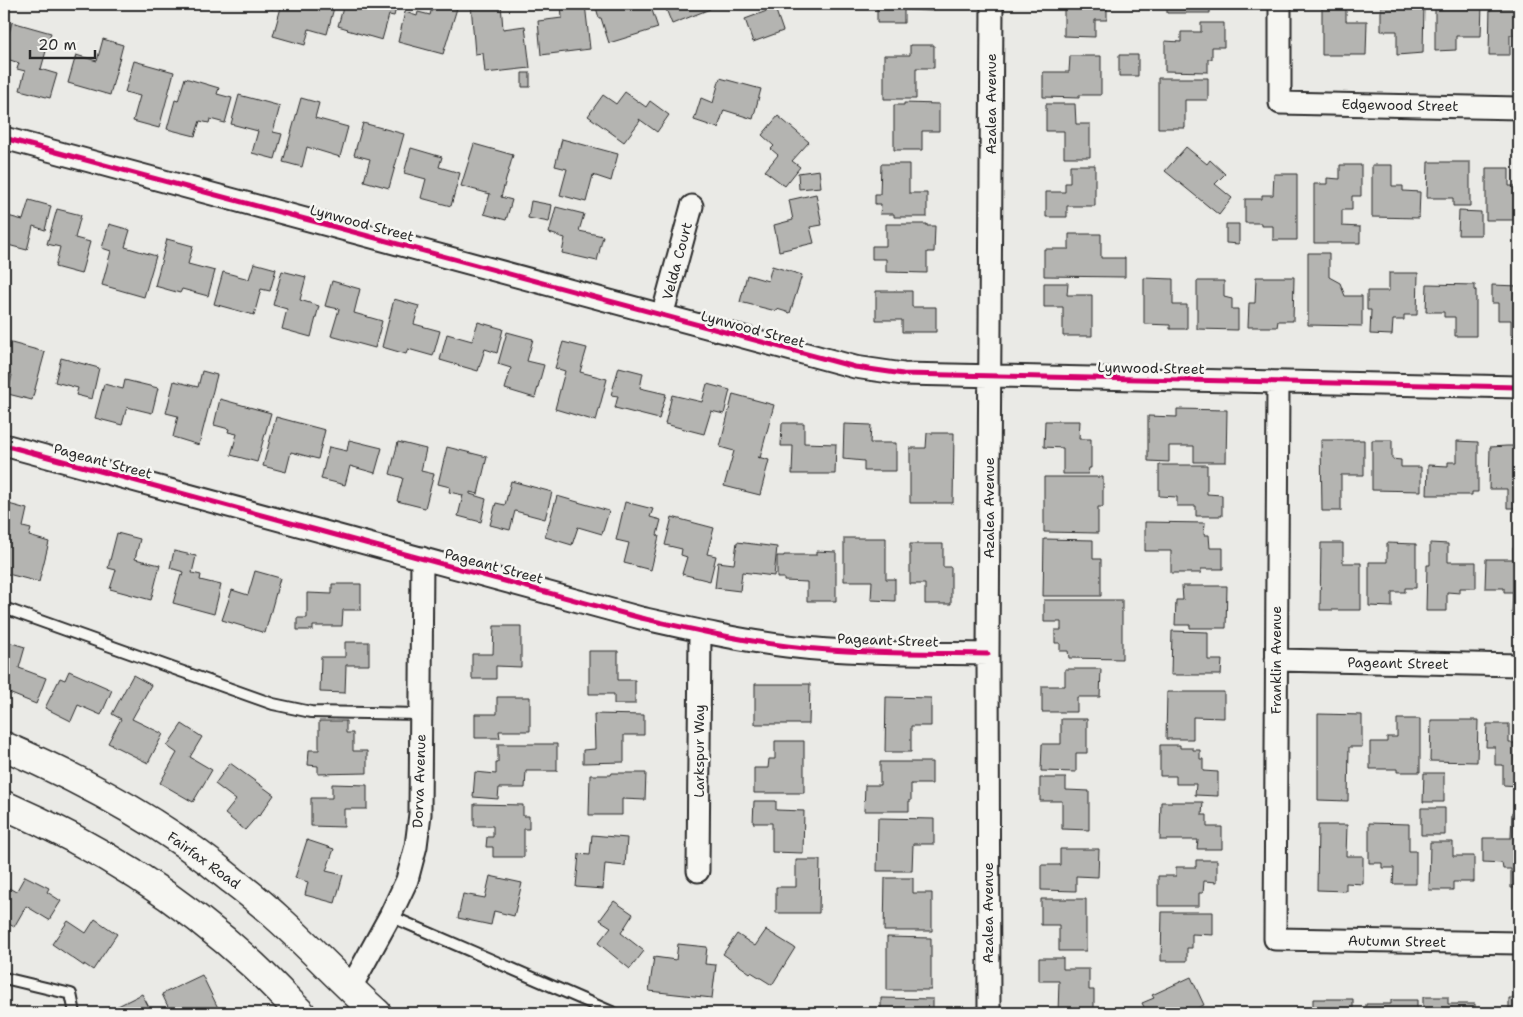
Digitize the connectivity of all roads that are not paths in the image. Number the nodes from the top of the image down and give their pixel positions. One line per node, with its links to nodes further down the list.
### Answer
1 (992, 4): 7 (street, Azalea Avenue)
2 (1280, 4): 3 (street, Edgewood Street)
3 (1519, 108)
4 (4, 138): 6 (street, Lynwood Street)
5 (692, 206): 6 (street, Velda Court)
6 (662, 316): 7 (street, Lynwood Street)
7 (990, 376): 8 (street, Lynwood Street); 14 (street, Azalea Avenue)
8 (1278, 382): 9 (street, Lynwood Street); 15 (street, Franklin Avenue)
9 (1519, 387)
10 (4, 445): 11 (street, Pageant Street)
11 (422, 558): 13 (street, Pageant Street); 17 (street, Dorva Avenue)
12 (4, 608): 17 (lane)
13 (700, 632): 14 (street, Pageant Street); 20 (street, Larkspur Way)
14 (988, 654): 30 (street, Azalea Avenue)
15 (1276, 660): 16 (street, Pageant Street); 22 (street, Franklin Avenue)
16 (1519, 665)
17 (421, 714): 21 (street, Dorva Avenue)
18 (4, 746): 25 (main road, Fairfax Road)
19 (4, 805): 27 (main road)
20 (698, 871)
21 (390, 916): 25 (street, Dorva Avenue); 29 (lane)
22 (1275, 939): 23 (street, Autumn Street)
23 (1519, 944)
24 (4, 978): 26 (lane)
25 (350, 989): 28 (main road, Fairfax Road)
26 (75, 1013)
27 (301, 1013)
28 (377, 1013)
29 (614, 1013)
30 (988, 1013)

